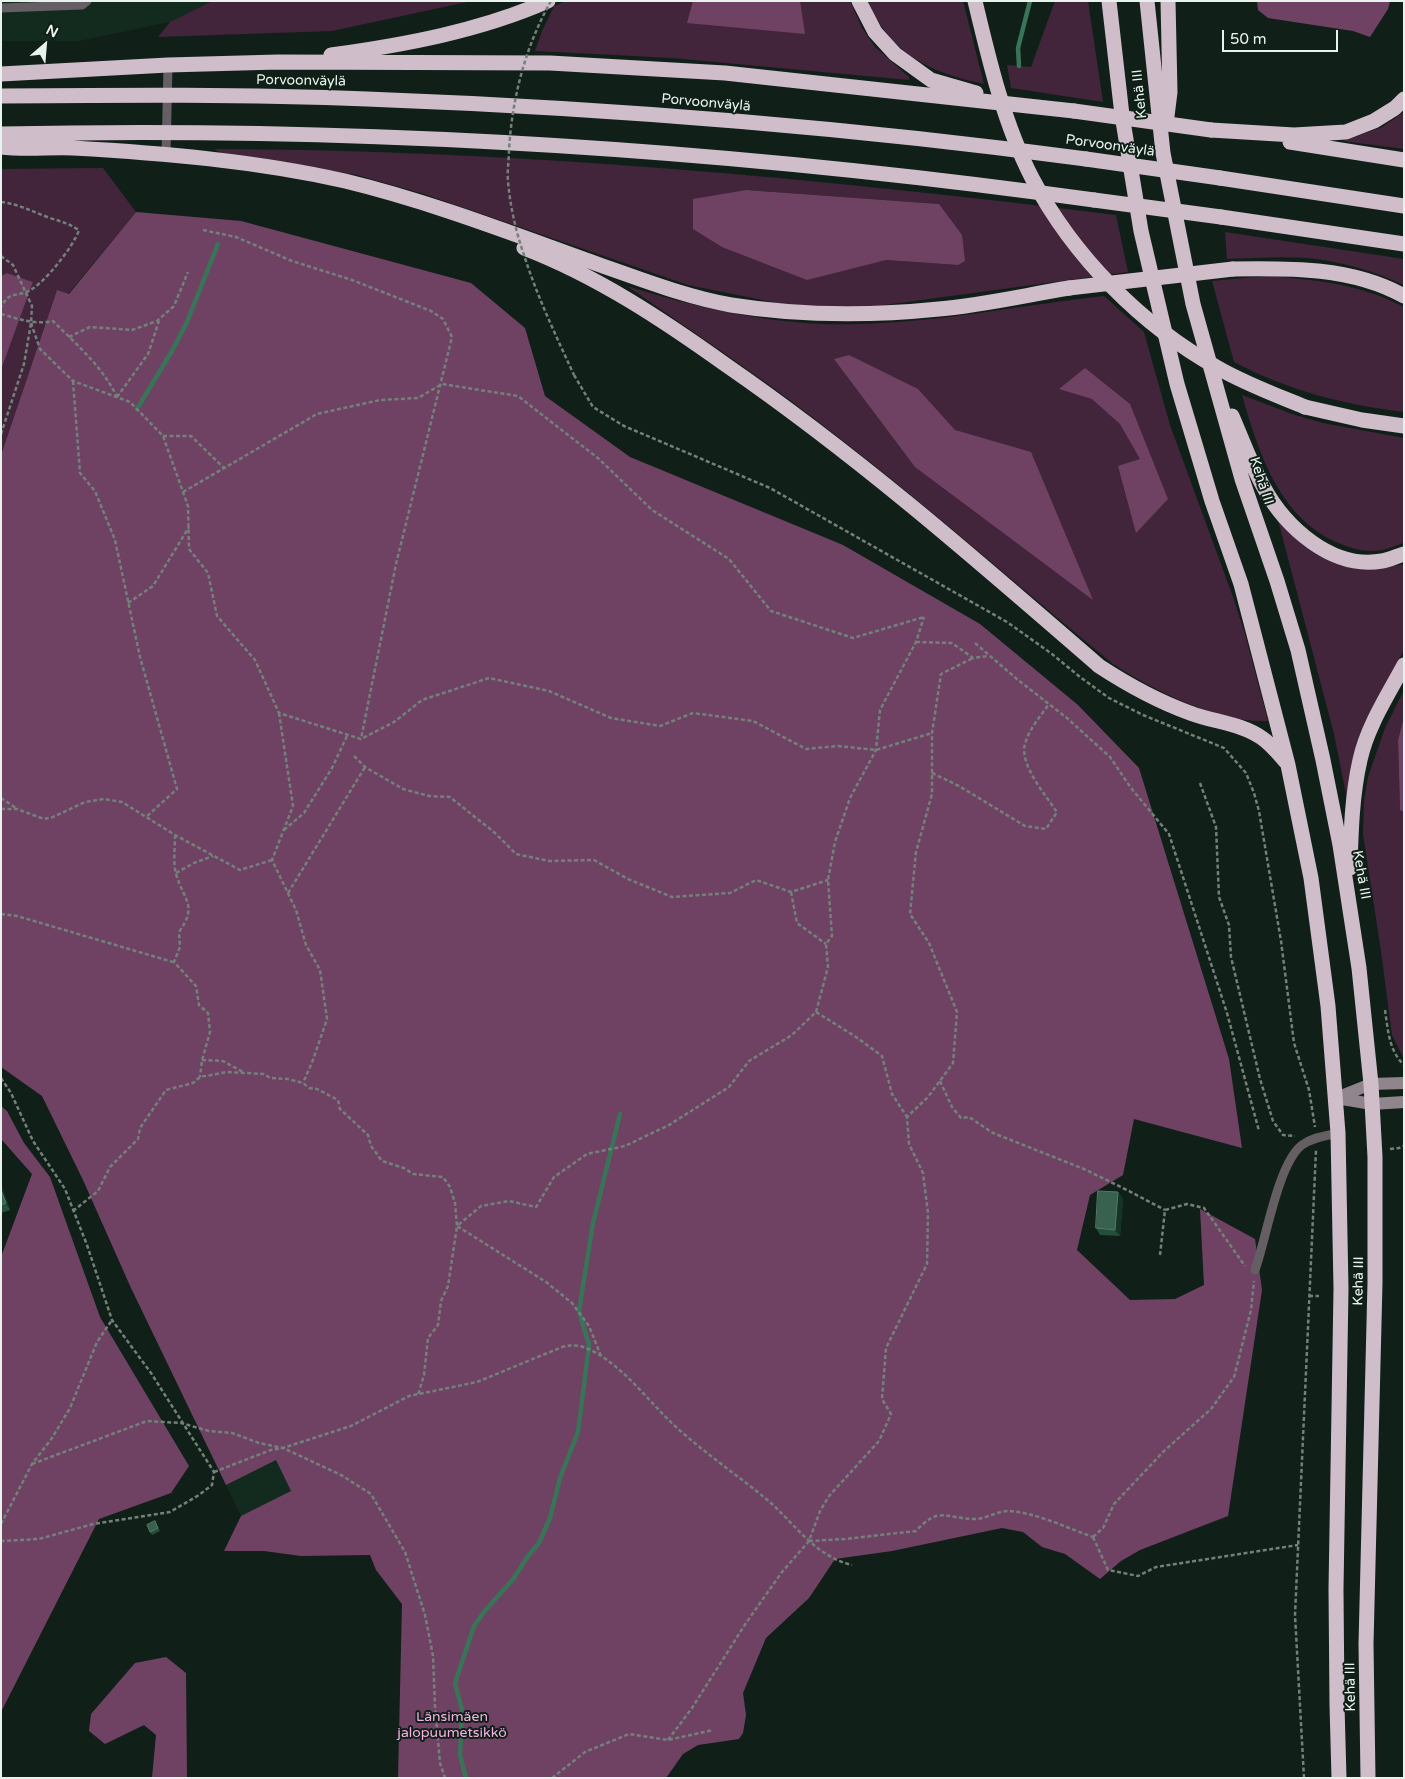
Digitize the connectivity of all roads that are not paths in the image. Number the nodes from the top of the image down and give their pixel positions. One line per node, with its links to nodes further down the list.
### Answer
1 (87, 1): 9 (lane)
2 (549, 1): 11 (highway)
3 (859, 1): 17 (highway)
4 (975, 1): 30 (highway, bridge)
5 (1147, 1): 22 (highway, Kehä III)
6 (1168, 1): 10 (highway)
7 (1172, 1): 10 (highway)
8 (1109, 3): 33 (highway, Kehä III)
9 (1, 8)
10 (1168, 20): 22 (highway)
11 (278, 62): 12 (highway); 17 (highway)
12 (168, 65): 13 (highway); 14 (lane)
13 (1, 74)
14 (167, 95): 15 (highway, Porvoonväylä); 19 (lane); 25 (highway, Porvoonväylä, bridge)
15 (1, 96)
16 (1404, 99): 18 (highway)
17 (1020, 105): 18 (highway, bridge)
18 (1212, 130): 24 (highway)
19 (166, 132): 20 (highway); 23 (lane); 27 (highway, bridge)
20 (1, 134)
21 (1, 147): 23 (highway)
22 (1163, 153): 29 (highway, Kehä III)
23 (166, 156): 26 (highway)
24 (1404, 160)
25 (1404, 206)
26 (437, 208): 28 (highway, bridge); 33 (highway)
27 (1404, 244)
28 (1404, 296)
29 (1210, 368): 31 (highway); 34 (highway, Kehä III)
30 (1404, 426)
31 (1404, 554)
32 (1404, 665): 34 (highway)
33 (1288, 765): 37 (highway, Kehä III)
34 (1349, 894): 36 (highway, Kehä III)
35 (1404, 1083): 36 (street)
36 (1371, 1084): 37 (street); 39 (highway, Kehä III)
37 (1336, 1098): 39 (street); 40 (highway, Kehä III)
38 (1404, 1102): 39 (street)
39 (1372, 1104): 43 (highway, Kehä III)
40 (1338, 1134): 41 (lane); 42 (highway, Kehä III)
41 (1255, 1274)
42 (1339, 1778)
43 (1368, 1778)

